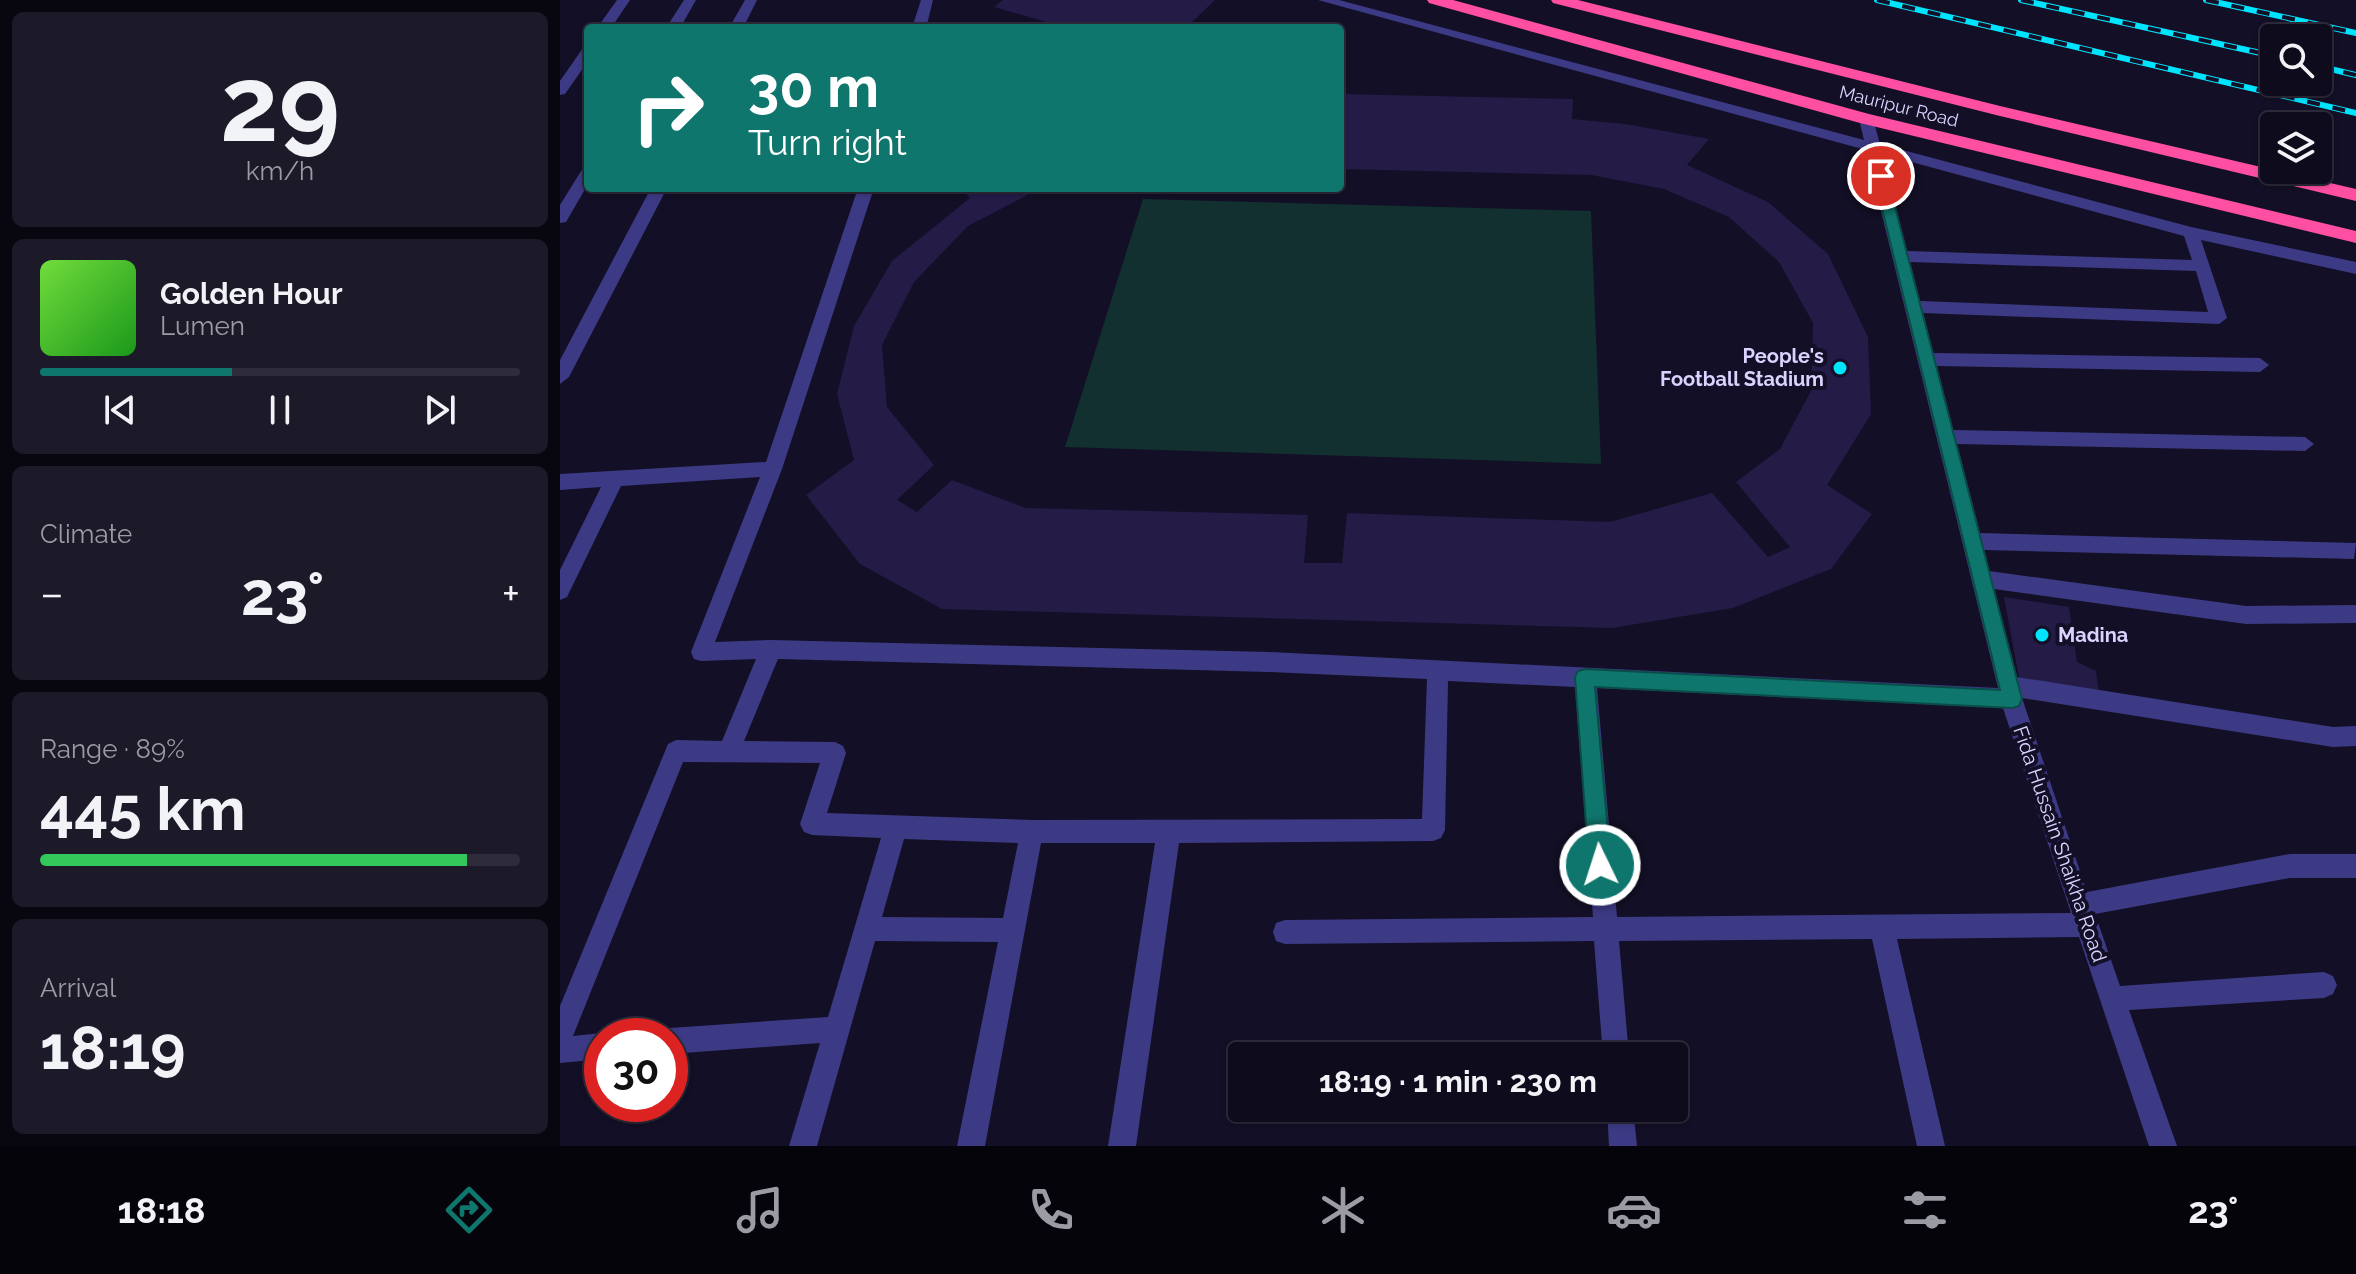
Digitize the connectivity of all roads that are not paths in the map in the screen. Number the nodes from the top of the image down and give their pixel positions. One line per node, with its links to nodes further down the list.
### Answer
1 (624, 0): 8 (street)
2 (690, 0): 9 (street)
3 (751, 0): 10 (street)
4 (927, 0): 11 (street)
5 (1324, 0): 17 (street)
6 (1435, 0): 16 (highway, Mauripur Road)
7 (1559, 0): 21 (highway, Mauripur Road)
8 (607, 24)
9 (675, 24)
10 (738, 24)
11 (920, 24)
12 (584, 56): 14 (street)
13 (584, 76): 14 (street)
14 (564, 78): 15 (street)
15 (560, 91)
16 (1866, 119): 17 (street, Fida Hussain Shaikha Road); 24 (highway, Mauripur Road)
17 (1874, 149): 23 (street); 25 (street, Fida Hussain Shaikha Road)
18 (584, 178): 22 (street)
19 (657, 192): 31 (street)
20 (865, 192): 34 (street)
21 (2356, 195)
22 (560, 218)
23 (2191, 232): 26 (street); 27 (street)
24 (2356, 237)
25 (1901, 256): 26 (street); 28 (street, Fida Hussain Shaikha Road)
26 (2202, 266): 28 (street)
27 (2356, 268)
28 (1914, 307): 29 (street, Fida Hussain Shaikha Road)
29 (1927, 359): 30 (street); 32 (street, Fida Hussain Shaikha Road)
30 (2260, 365)
31 (560, 377)
32 (1946, 437): 33 (street); 37 (street, Fida Hussain Shaikha Road)
33 (2305, 444)
34 (773, 469): 35 (street); 42 (street)
35 (615, 478): 36 (street); 40 (street)
36 (560, 482)
37 (1973, 541): 38 (street); 39 (street, Fida Hussain Shaikha Road)
38 (2354, 551)
39 (1982, 579): 41 (street); 45 (street, Fida Hussain Shaikha Road)
40 (560, 591)
41 (2356, 614)
42 (771, 649): 43 (street); 47 (street)
43 (1438, 670): 44 (street); 49 (street)
44 (1585, 677): 45 (street); 54 (street)
45 (2011, 692): 46 (street); 52 (street, Fida Hussain Shaikha Road)
46 (2356, 736)
47 (729, 751): 48 (street); 61 (street)
48 (896, 827): 50 (street); 55 (street)
49 (1169, 830): 50 (street); 69 (street)
50 (1032, 832): 56 (street)
51 (2356, 866): 52 (street)
52 (2084, 915): 53 (street); 59 (street, Fida Hussain Shaikha Road)
53 (1882, 927): 54 (street); 71 (street)
54 (1605, 928): 57 (street); 63 (street)
55 (866, 929): 56 (street); 60 (street)
56 (1014, 930): 68 (street)
57 (1285, 932)
58 (2324, 985): 59 (street)
59 (2112, 999): 72 (street, Fida Hussain Shaikha Road)
60 (836, 1029): 62 (street); 67 (street)
61 (560, 1037)
62 (688, 1040)
63 (1615, 1042)
64 (584, 1048): 65 (street)
65 (560, 1050)
66 (1621, 1122): 70 (street)
67 (803, 1146)
68 (971, 1146)
69 (1122, 1146)
70 (1623, 1146)
71 (1931, 1146)
72 (2163, 1146)

